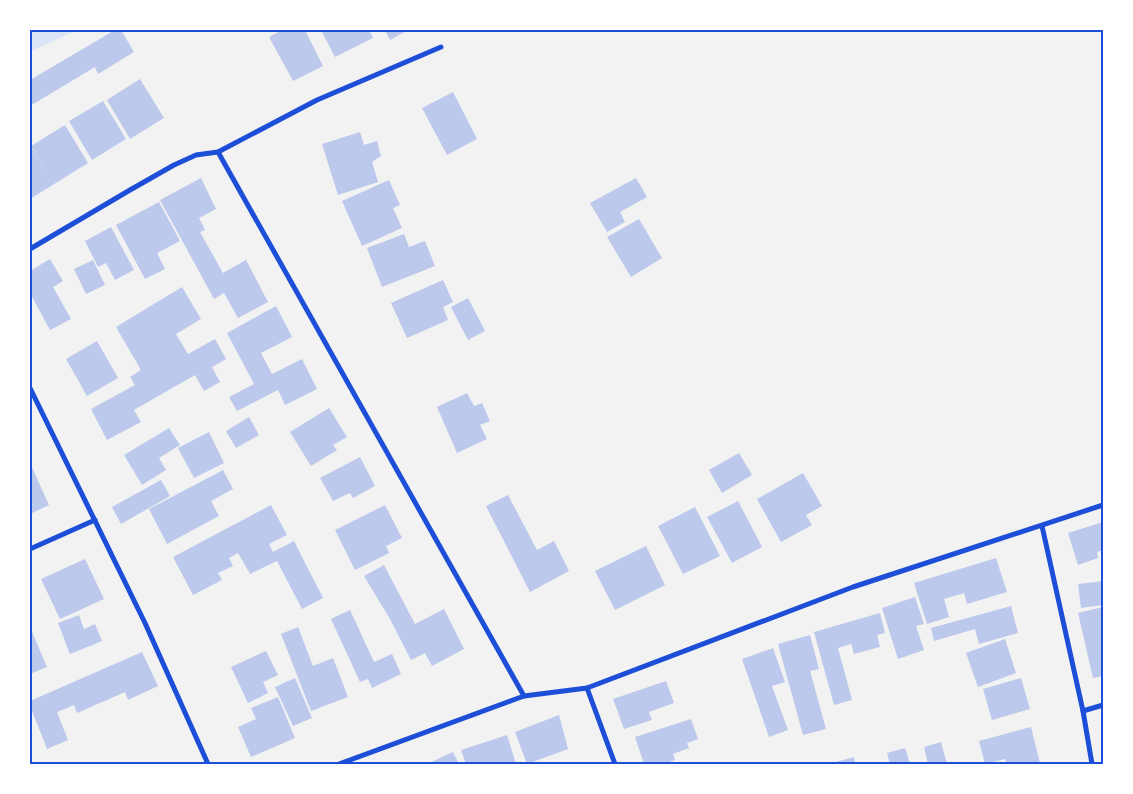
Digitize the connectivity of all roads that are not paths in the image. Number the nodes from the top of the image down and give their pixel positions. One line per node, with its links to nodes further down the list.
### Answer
1 (441, 47): 2 (street)
2 (218, 152): 3 (street); 10 (street)
3 (30, 249)
4 (30, 388): 6 (street)
5 (1103, 505): 7 (street)
6 (95, 520): 8 (street); 13 (street)
7 (1042, 526): 9 (street); 12 (street)
8 (30, 548)
9 (587, 688): 10 (street); 15 (street)
10 (524, 696): 14 (street)
11 (1103, 705): 12 (street)
12 (1083, 711): 16 (street)
13 (208, 764)
14 (339, 764)
15 (615, 764)
16 (1092, 764)

